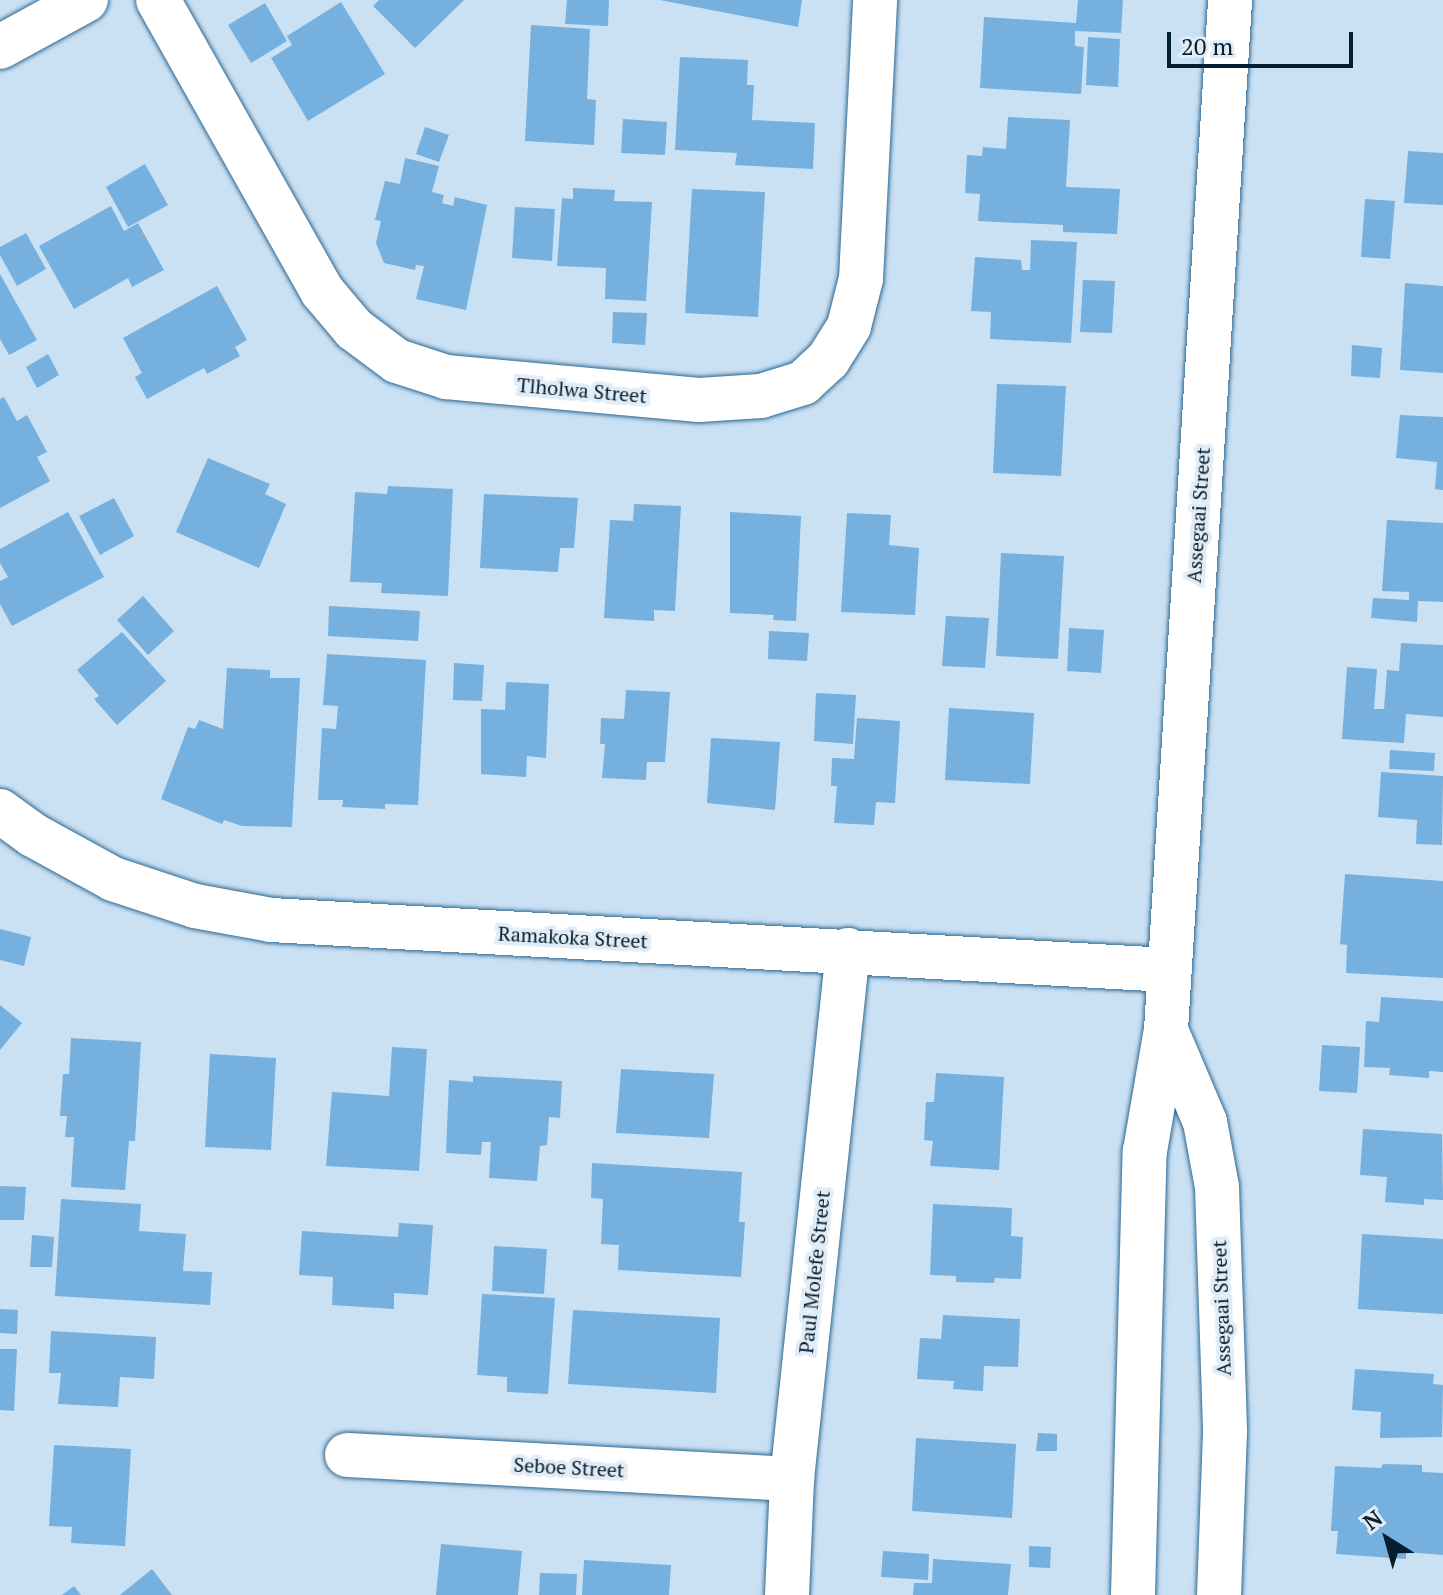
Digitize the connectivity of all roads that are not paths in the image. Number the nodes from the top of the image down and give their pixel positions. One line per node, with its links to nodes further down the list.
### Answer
1 (86, 0): 5 (street)
2 (158, 0): 3 (street, Tlholwa Street)
3 (875, 0)
4 (1230, 0): 8 (street, Assegaai Street)
5 (0, 47)
6 (0, 811): 7 (street, Ramakoka Street)
7 (848, 950): 8 (street, Ramakoka Street); 11 (street, Paul Molefe Street)
8 (1169, 970): 9 (street, Assegaai Street)
9 (1166, 1030): 13 (street, Assegaai Street); 14 (street, Assegaai Street)
10 (347, 1455): 11 (street, Seboe Street)
11 (792, 1479): 12 (street, Paul Molefe Street)
12 (787, 1595)
13 (1133, 1595)
14 (1219, 1595)

